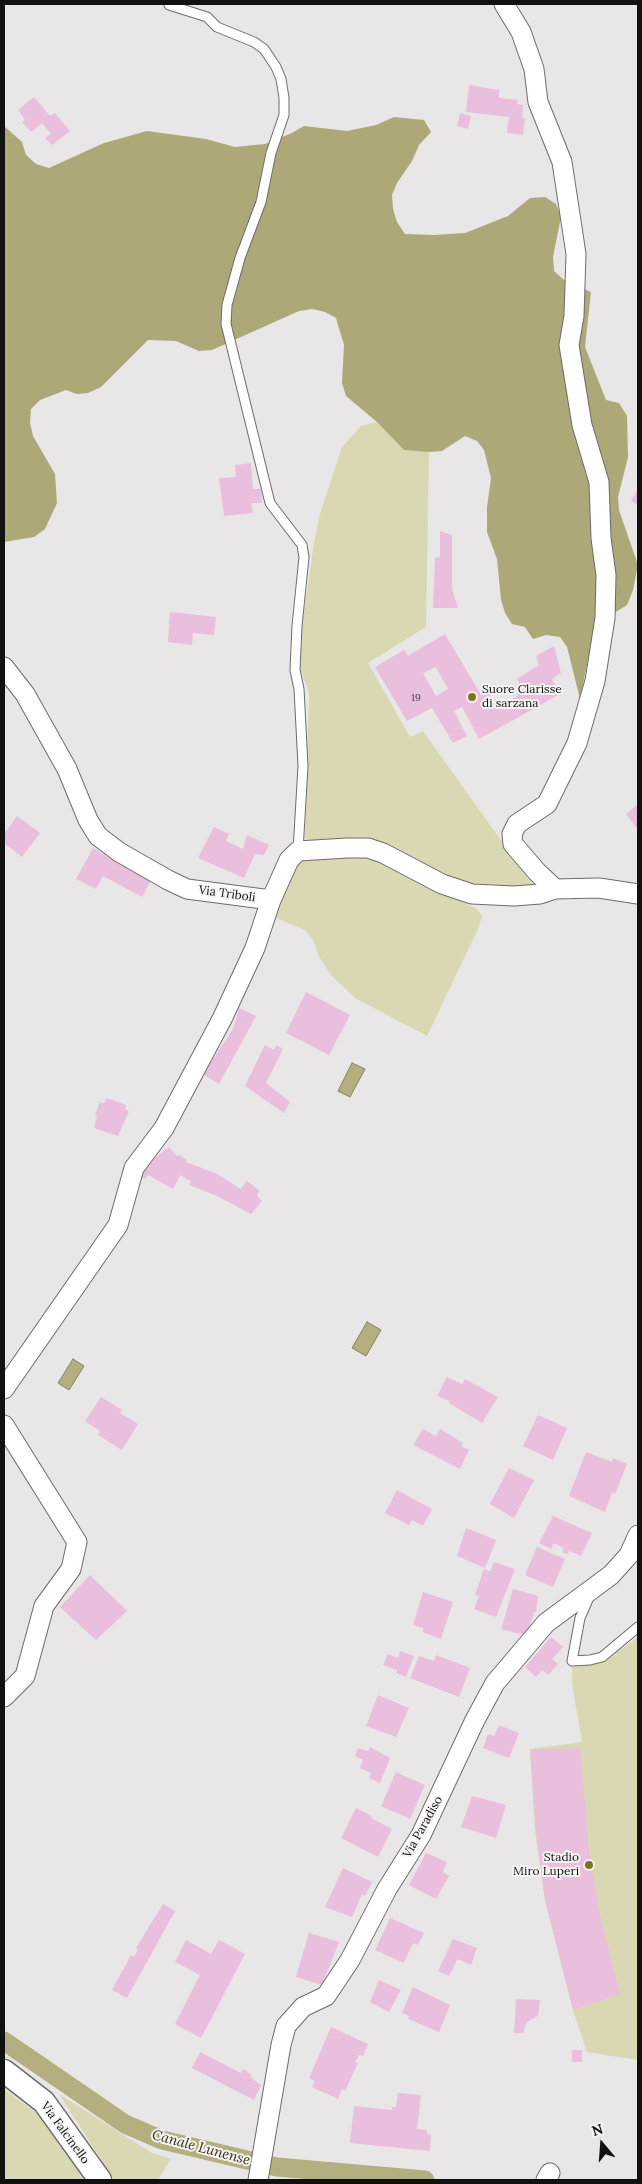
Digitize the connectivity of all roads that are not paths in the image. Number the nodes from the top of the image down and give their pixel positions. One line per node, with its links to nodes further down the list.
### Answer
1 (504, 4): 5 (street)
2 (169, 5): 4 (lane)
3 (4, 667): 7 (street, Via Triboli)
4 (298, 851): 5 (street); 7 (street, Via Triboli)
5 (555, 889): 6 (street)
6 (638, 894)
7 (271, 900): 8 (street)
8 (4, 1389)
9 (4, 1425): 13 (street)
10 (638, 1536): 11 (street, Via Paradiso)
11 (593, 1588): 12 (lane); 15 (street, Via Paradiso)
12 (638, 1627)
13 (4, 1697)
14 (4, 2071): 16 (street, Via Falcinello)
15 (259, 2178)
16 (100, 2180)

